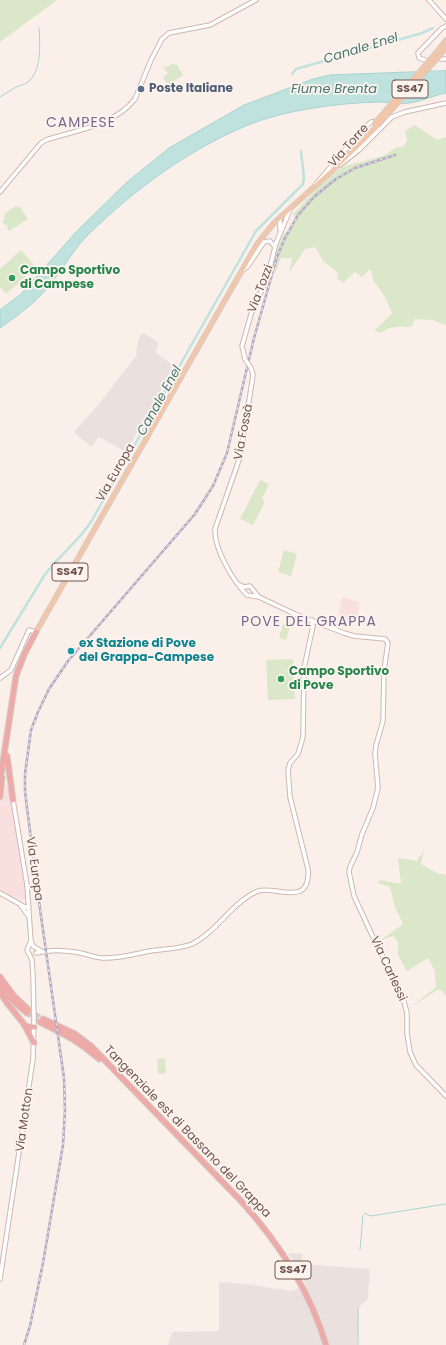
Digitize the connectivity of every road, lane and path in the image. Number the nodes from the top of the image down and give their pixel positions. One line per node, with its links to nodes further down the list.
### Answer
1 (256, 0): 15 (main road)
2 (429, 0): 3 (main road)
3 (446, 19): 4 (main road)
4 (446, 26): 9 (main road)
5 (446, 41): 12 (main road, SS47, bridge)
6 (446, 49): 12 (main road, SS47, bridge)
7 (446, 58): 8 (main road)
8 (441, 59)
9 (428, 61)
10 (446, 103): 11 (main road, Via Torre)
11 (391, 117): 13 (main road, Via Torre); 14 (main road, Via Torre)
12 (376, 124): 13 (main road, SS47)
13 (333, 170): 14 (main road, SS47)
14 (314, 187): 16 (main road, SS47)
15 (0, 192)
16 (291, 209): 17 (main road, Via Europa / SS47); 18 (main road)
17 (280, 218): 18 (main road); 20 (main road, Via Europa / SS47)
18 (279, 233): 19 (main road, Via Tozzi)
19 (275, 247): 20 (main road); 21 (main road, Via Tozzi, bridge)
20 (241, 272): 30 (main road, Via Europa / SS47)
21 (251, 368): 22 (main road, Via Fossà)
22 (239, 584): 23 (main road); 25 (main road, Via Fossà)
23 (246, 587): 24 (main road); 25 (main road)
24 (253, 590): 26 (main road); 27 (main road)
25 (244, 592): 26 (main road)
26 (250, 594): 27 (main road)
27 (259, 597): 28 (main road)
28 (312, 620): 29 (main road); 31 (main road)
29 (319, 623): 31 (main road); 54 (main road, Via Carlessi)
30 (36, 632): 32 (main road); 33 (highway, Via Europa / SS47)
31 (311, 633): 45 (main road)
32 (0, 678)
33 (7, 743): 34 (highway, SS47); 37 (highway)
34 (3, 768): 35 (highway, SS47); 36 (highway, SS47)
35 (0, 781)
36 (0, 796)
37 (13, 800): 40 (main road, Via Europa)
38 (0, 893): 39 (main road)
39 (18, 902): 40 (main road); 41 (main road)
40 (29, 906): 41 (main road, Via Europa)
41 (30, 919): 42 (main road, Via Europa)
42 (31, 941): 43 (main road, Via Europa); 44 (main road, Via Europa)
43 (28, 947): 44 (main road); 46 (main road)
44 (35, 947): 45 (main road); 46 (main road)
45 (41, 951): 46 (main road)
46 (33, 954): 52 (main road, Via Motton)
47 (0, 978): 48 (highway)
48 (0, 985)
49 (0, 992): 51 (highway)
50 (41, 1020): 56 (highway, Tangenziale est di Bassano del Grappa / SS47)
51 (24, 1024): 52 (highway); 53 (highway)
52 (34, 1027): 53 (main road, Via Motton)
53 (34, 1043): 55 (main road, Via Motton)
54 (446, 1096)
55 (0, 1279)
56 (325, 1345)

